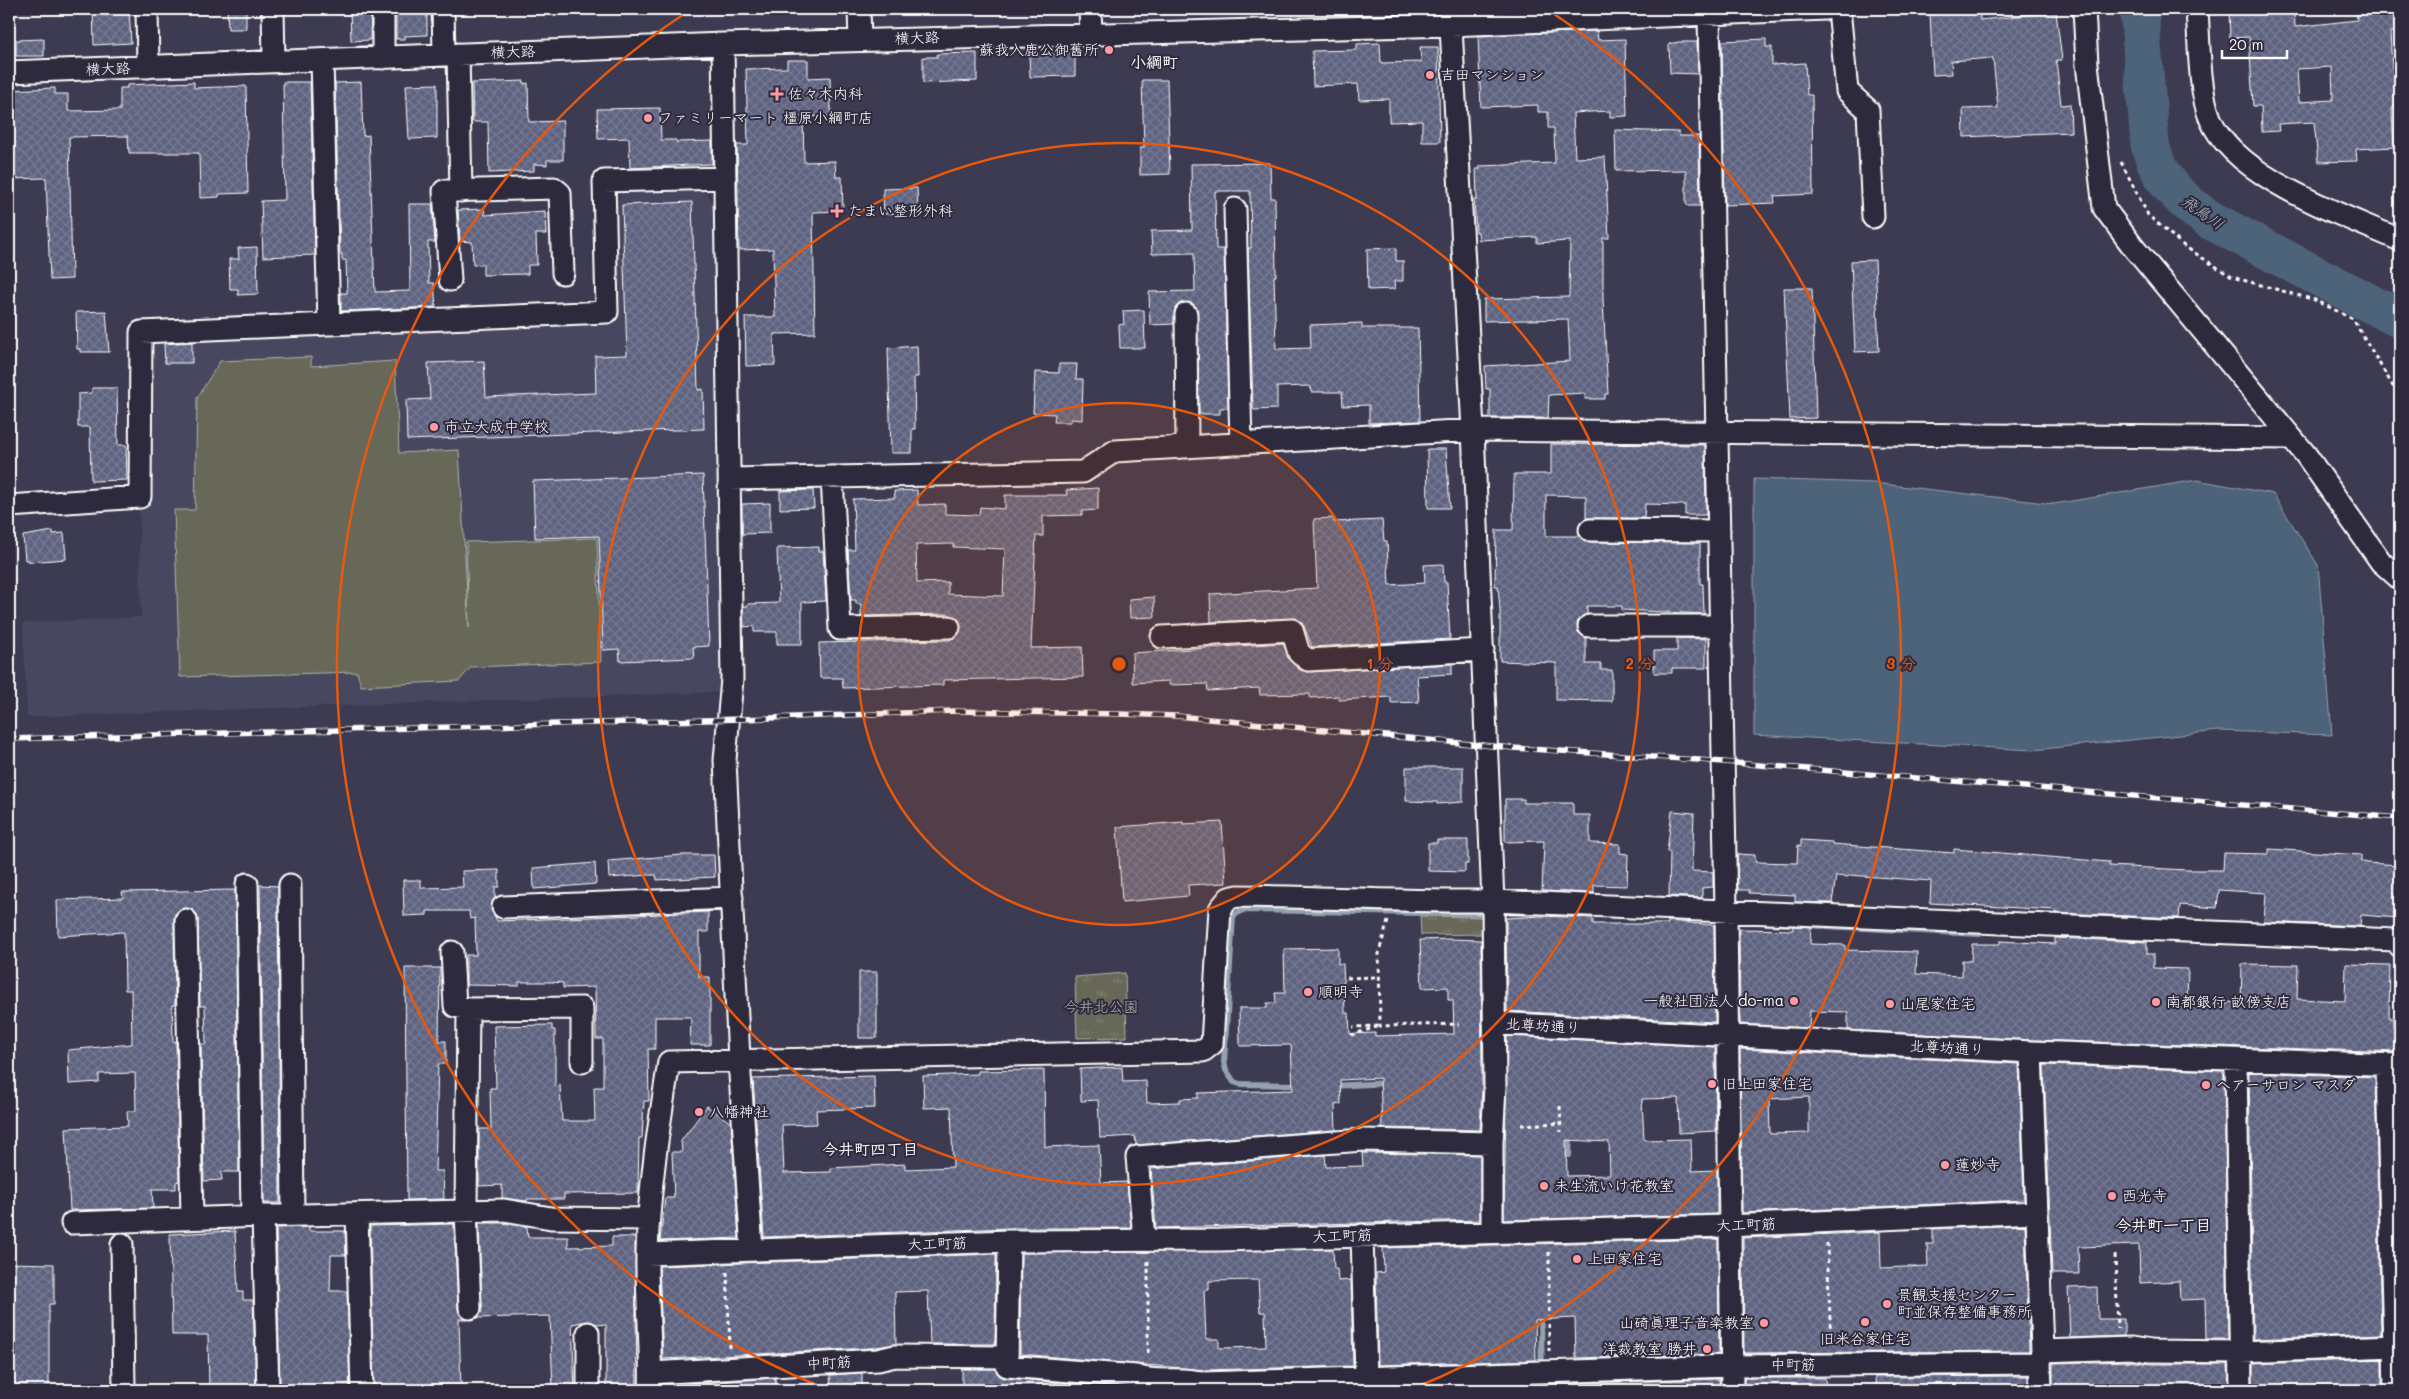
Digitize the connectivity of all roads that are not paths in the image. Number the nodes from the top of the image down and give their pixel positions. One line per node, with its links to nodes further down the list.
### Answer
1 (146, 9): 20 (street)
2 (273, 9): 19 (street)
3 (383, 9): 17 (street)
4 (443, 9): 16 (street)
5 (859, 9): 14 (street)
6 (1090, 9): 13 (street)
7 (1826, 9): 11 (street, 横大路)
8 (1838, 9): 25 (street)
9 (2084, 9): 33 (street)
10 (2197, 9): 26 (street)
11 (1709, 16): 12 (street, 横大路); 32 (street)
12 (1451, 17): 13 (street, 横大路); 31 (street)
13 (1091, 33): 14 (street, 横大路)
14 (860, 40): 15 (street, 横大路)
15 (723, 44): 16 (street, 横大路); 22 (street)
16 (451, 55): 17 (street, 横大路); 23 (street)
17 (383, 58): 18 (street, 横大路)
18 (322, 60): 19 (street, 横大路); 30 (street)
19 (274, 61): 20 (street, 横大路)
20 (148, 67): 21 (street, 横大路)
21 (9, 72)
22 (725, 178): 30 (street); 37 (street)
23 (461, 191): 27 (street); 28 (street)
24 (1235, 209): 34 (street)
25 (1873, 217)
26 (2400, 240)
27 (563, 273)
28 (450, 280)
29 (1186, 314): 35 (street)
30 (329, 324): 38 (street)
31 (1473, 430): 32 (street); 34 (street); 46 (street)
32 (1718, 431): 33 (street); 40 (street)
33 (2292, 438): 41 (street)
34 (1241, 444): 35 (street)
35 (1188, 447): 36 (street)
36 (832, 477): 37 (street); 44 (street)
37 (730, 479): 49 (street)
38 (9, 506)
39 (1590, 530): 40 (street)
40 (1719, 532): 43 (street)
41 (2400, 579)
42 (1589, 626): 43 (street)
43 (1721, 626): 52 (street)
44 (949, 627)
45 (1162, 637): 46 (street)
46 (1482, 650): 50 (street)
47 (247, 884): 69 (street)
48 (290, 886): 68 (street)
49 (732, 898): 51 (street); 60 (street)
50 (1493, 901): 52 (street); 57 (street); 60 (street)
51 (502, 907)
52 (1726, 911): 54 (street); 58 (street)
53 (186, 920): 70 (street)
54 (2400, 946)
55 (452, 952): 56 (street)
56 (468, 1009): 62 (street); 65 (street)
57 (1494, 1023): 58 (street, 北尊坊通り); 64 (street)
58 (1726, 1037): 59 (street, 北尊坊通り); 73 (street)
59 (2031, 1052): 61 (street, 北尊坊通り); 66 (street)
60 (739, 1060): 71 (street); 79 (street)
61 (2236, 1060): 63 (street, 北尊坊通り); 84 (street)
62 (582, 1062)
63 (2394, 1065): 83 (street)
64 (1492, 1143): 74 (street); 76 (street)
65 (466, 1211): 67 (street); 71 (street); 81 (street)
66 (2036, 1212): 73 (street, 大工町筋); 85 (street)
67 (357, 1214): 68 (street); 93 (street)
68 (293, 1215): 69 (street)
69 (257, 1216): 70 (street); 92 (street)
70 (192, 1218): 72 (street)
71 (649, 1219): 80 (street)
72 (72, 1223)
73 (1728, 1226): 74 (street, 大工町筋); 87 (street)
74 (1492, 1232): 75 (street, 大工町筋)
75 (1362, 1235): 76 (street, 大工町筋); 90 (street)
76 (1146, 1240): 77 (street, 大工町筋)
77 (1009, 1242): 79 (street, 大工町筋); 86 (street)
78 (122, 1244): 91 (street)
79 (752, 1250): 80 (street, 大工町筋)
80 (647, 1254): 89 (street)
81 (470, 1308)
82 (588, 1333): 94 (street)
83 (2394, 1346): 84 (street, 中町筋); 98 (street)
84 (2240, 1352): 85 (street, 中町筋); 97 (street)
85 (2041, 1357): 87 (street, 中町筋); 96 (street)
86 (1007, 1362): 89 (street, 中町筋); 90 (street, 中町筋)
87 (1731, 1366): 88 (street, 中町筋); 95 (street)
88 (1546, 1376): 90 (street, 中町筋)
89 (650, 1382)
90 (1364, 1382)
91 (124, 1390)
92 (268, 1390)
93 (362, 1390)
94 (588, 1390)
95 (1732, 1390)
96 (2041, 1390)
97 (2241, 1390)
98 (2395, 1390)

